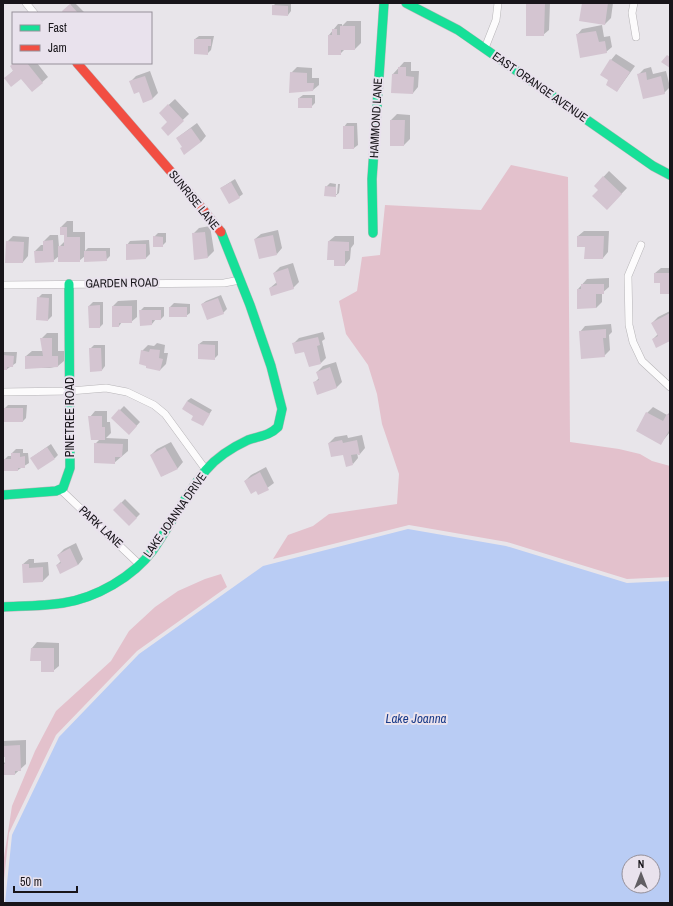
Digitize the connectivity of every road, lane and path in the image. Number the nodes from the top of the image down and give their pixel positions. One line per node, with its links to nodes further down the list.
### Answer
1 (26, 3): 6 (street)
2 (384, 3): 11 (street, HAMMOND LANE)
3 (406, 3): 8 (street, EAST ORANGE AVENUE)
4 (498, 3): 8 (street)
5 (634, 3): 7 (street)
6 (33, 12)
7 (636, 37)
8 (485, 48): 10 (street, EAST ORANGE AVENUE)
9 (77, 64): 13 (street, SUNRISE LANE)
10 (670, 175)
11 (373, 233)
12 (641, 244): 16 (street)
13 (240, 280): 14 (street, GARDEN ROAD); 19 (street, SUNRISE LANE)
14 (69, 284): 15 (street, GARDEN ROAD); 17 (street, PINETREE ROAD)
15 (3, 285)
16 (670, 387)
17 (70, 391): 18 (street); 20 (street); 21 (street, PINETREE ROAD)
18 (3, 392)
19 (274, 431): 20 (street, LAKE JOANNA DRIVE)
20 (206, 470): 23 (street, LAKE JOANNA DRIVE)
21 (61, 490): 22 (street); 23 (street, PARK LANE)
22 (3, 495)
23 (140, 565): 24 (street, LAKE JOANNA DRIVE)
24 (3, 607)

